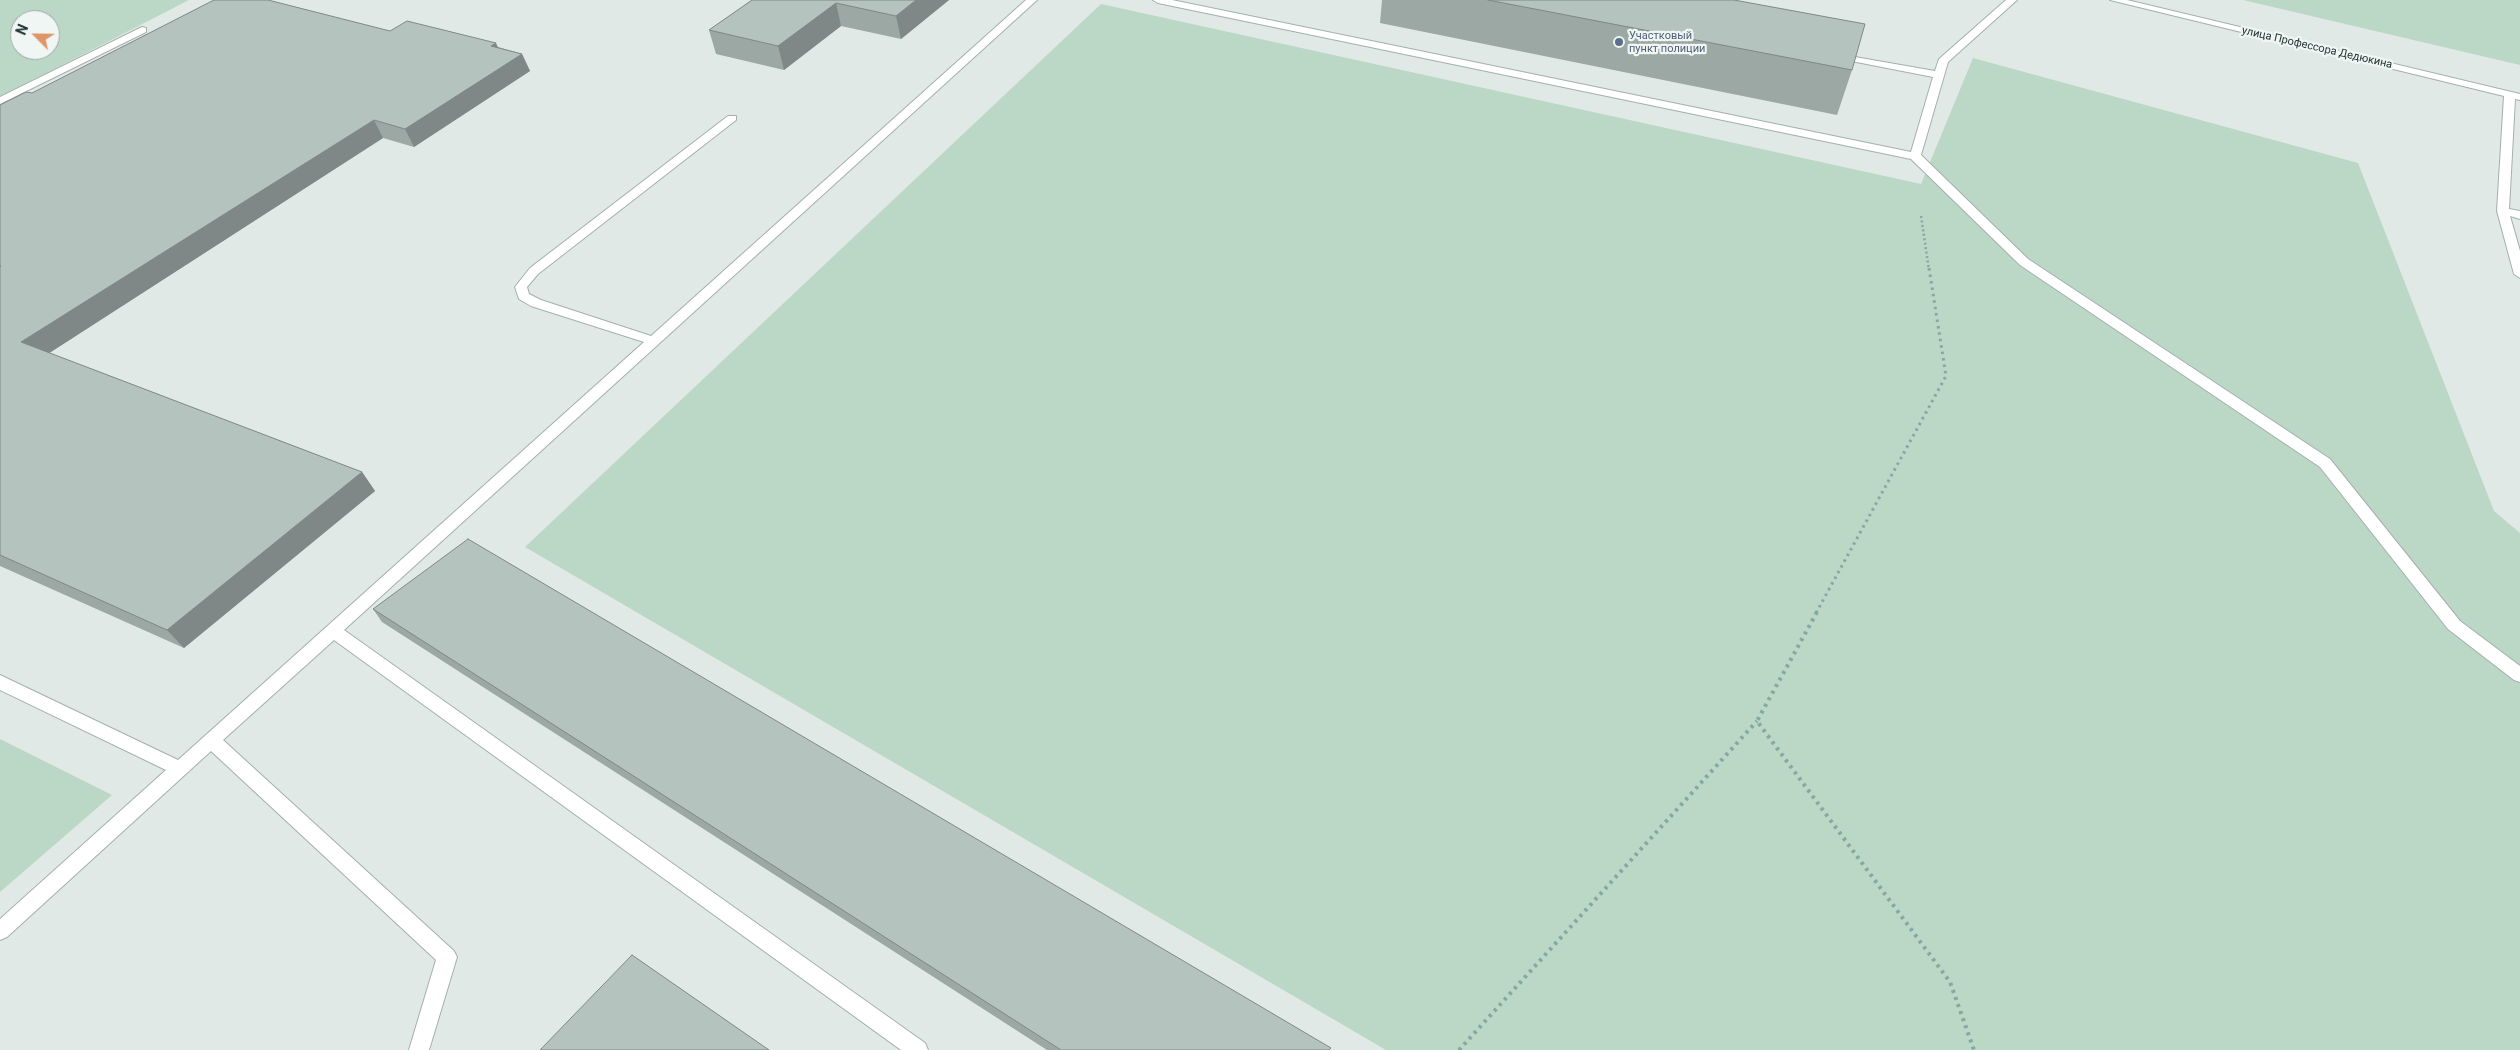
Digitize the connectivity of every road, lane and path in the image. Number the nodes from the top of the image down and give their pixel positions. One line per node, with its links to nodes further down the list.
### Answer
1 (1032, 0): 15 (street)
2 (1158, 0): 11 (street)
3 (2012, 0): 7 (street)
4 (2115, 0): 8 (street, улица Профессора Дедюкина)
5 (142, 30): 9 (street)
6 (1823, 52): 7 (street)
7 (1938, 75): 11 (street)
8 (2515, 95): 12 (street)
9 (0, 101)
10 (732, 118): 15 (street)
11 (1915, 156): 17 (street); 19 (path)
12 (2503, 211): 13 (street); 14 (street)
13 (2520, 215)
14 (2520, 274)
15 (654, 341): 16 (street)
16 (333, 631): 20 (street); 24 (street)
17 (2520, 674)
18 (0, 682): 21 (street)
19 (1757, 721): 25 (path); 26 (path)
20 (211, 740): 21 (street); 23 (street)
21 (180, 769): 22 (street)
22 (0, 931)
23 (419, 1050)
24 (918, 1050)
25 (1459, 1050)
26 (1974, 1050)

